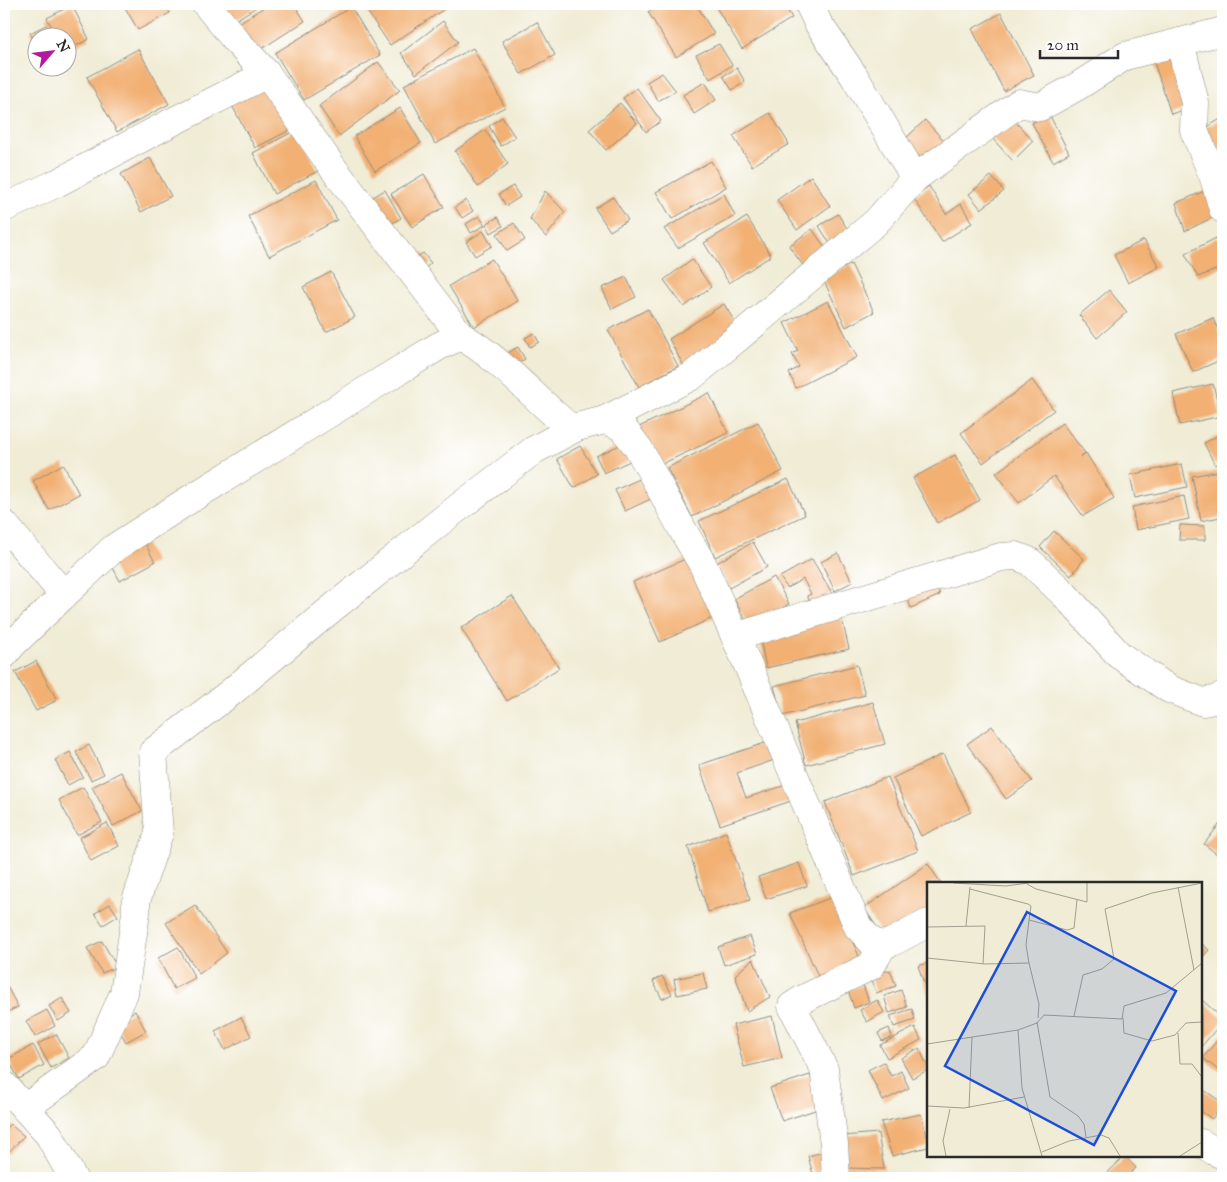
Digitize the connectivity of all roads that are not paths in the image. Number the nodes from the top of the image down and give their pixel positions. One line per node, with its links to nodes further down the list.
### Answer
1 (206, 4): 5 (street)
2 (809, 4): 6 (street)
3 (1223, 31): 4 (street)
4 (1180, 42): 6 (street); 8 (street)
5 (267, 74): 7 (street); 9 (street)
6 (915, 178): 10 (street)
7 (4, 208)
8 (1223, 209)
9 (461, 336): 11 (street); 13 (street)
10 (606, 420): 11 (street); 14 (street)
11 (577, 427): 20 (street)
12 (4, 524): 13 (street)
13 (64, 594): 15 (street)
14 (735, 637): 16 (street); 18 (street)
15 (4, 655)
16 (1223, 695)
17 (927, 924): 18 (street)
18 (882, 945): 24 (street)
19 (4, 1085): 20 (street)
20 (25, 1108): 23 (street)
21 (1202, 1144): 22 (street)
22 (1223, 1155)
23 (73, 1178)
24 (836, 1178)

